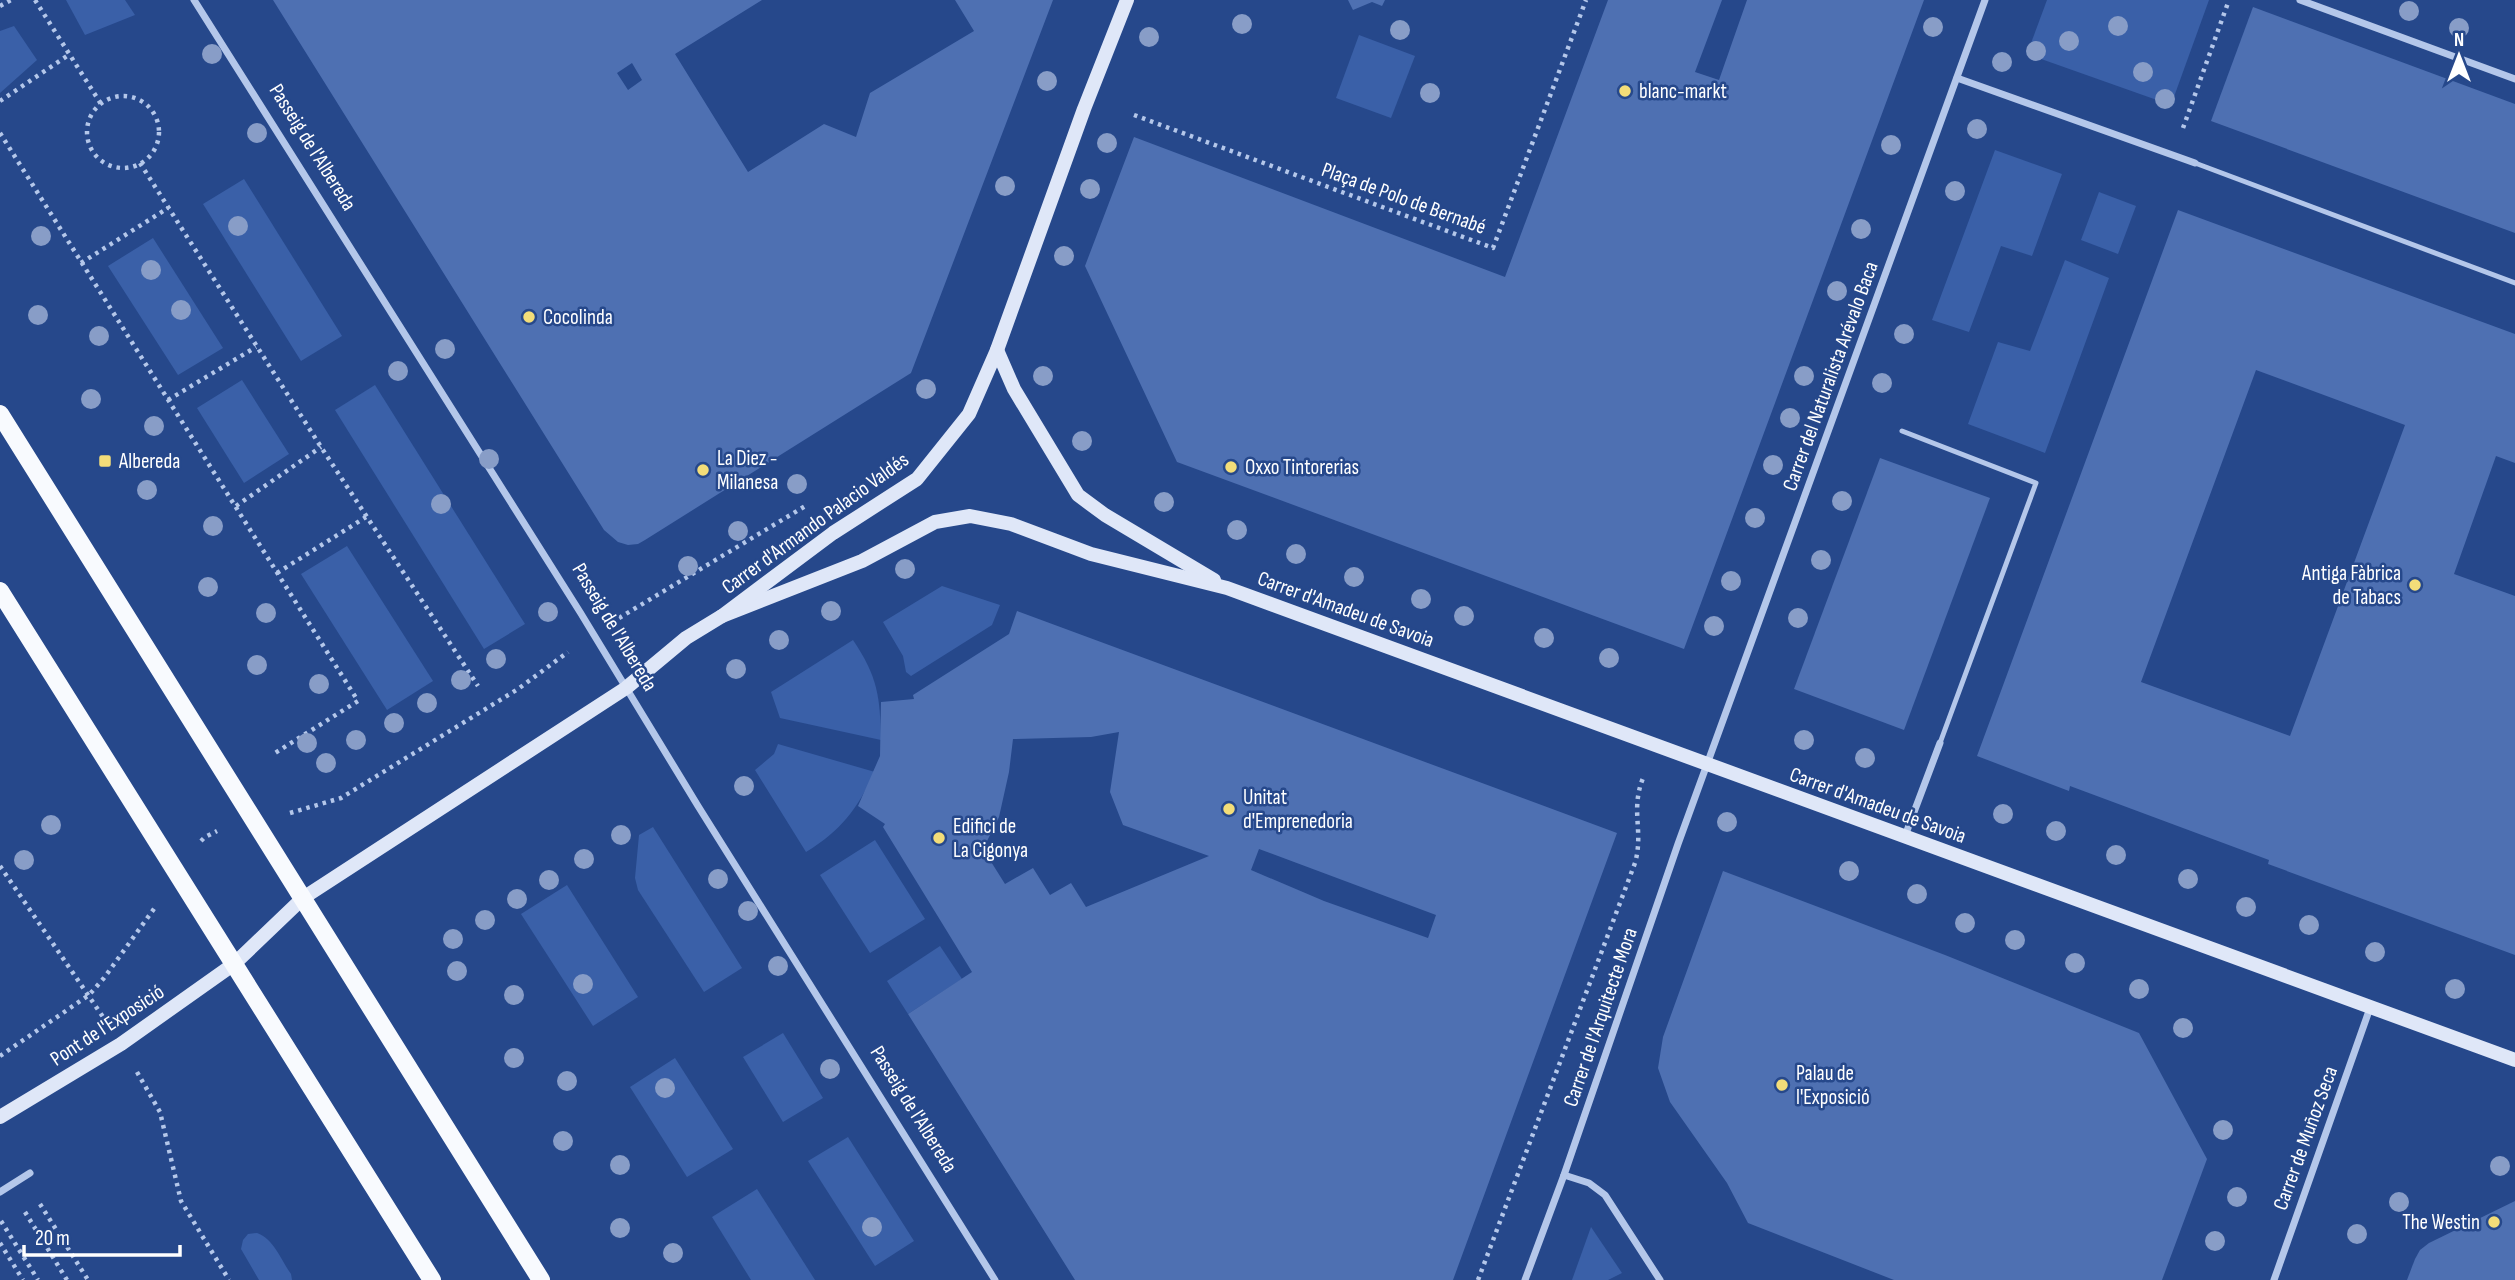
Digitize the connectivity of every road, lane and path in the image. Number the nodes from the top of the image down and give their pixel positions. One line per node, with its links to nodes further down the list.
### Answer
1 (11, 0): 9 (path)
2 (35, 0): 10 (path)
3 (194, 0): 36 (street, Passeig de l'Albereda)
4 (1126, 0): 24 (street, Carrer d'Armando Palacio Valdés)
5 (1586, 0): 15 (path, Plaça de Polo de Bernabé)
6 (1985, 0): 11 (street, Carrer del Naturalista Arévalo Baca)
7 (2229, 0): 17 (path)
8 (2300, 0): 12 (street)
9 (0, 6)
10 (70, 54): 13 (path); 14 (path)
11 (1957, 78): 17 (street); 42 (street, Carrer del Naturalista Arévalo Baca)
12 (2515, 79)
13 (0, 101)
14 (102, 104): 18 (path); 18 (path)
15 (1134, 115)
16 (0, 133): 21 (path)
17 (2173, 156): 19 (street)
18 (140, 163): 20 (path)
19 (2195, 163): 22 (lane)
20 (169, 208): 21 (path); 23 (path)
21 (81, 263): 25 (path)
22 (2515, 283)
23 (256, 347): 25 (path); 28 (path)
24 (997, 350): 33 (street, Carrer d'Amadeu de Savoia); 35 (street, Carrer d'Armando Palacio Valdés)
25 (169, 400): 30 (path)
26 (0, 414): 43 (main road)
27 (1902, 431): 39 (lane)
28 (321, 447): 30 (path); 31 (path)
29 (808, 505): 36 (path)
30 (236, 506): 32 (path)
31 (366, 517): 32 (path); 37 (path)
32 (277, 573): 41 (path)
33 (1227, 588): 35 (street, Carrer d'Amadeu de Savoia); 40 (street, Carrer d'Amadeu de Savoia)
34 (0, 591): 45 (main road)
35 (722, 616): 38 (street, Carrer d'Armando Palacio Valdés)
36 (593, 634): 38 (street, Passeig de l'Albereda); 43 (path)
37 (478, 686)
38 (626, 688): 46 (street, Carrer d'Armando Palacio Valdés); 65 (street, Passeig de l'Albereda)
39 (1940, 743): 44 (street)
40 (1657, 745): 42 (street, Carrer d'Amadeu de Savoia); 66 (path)
41 (275, 753)
42 (1707, 765): 44 (street, Carrer d'Amadeu de Savoia); 53 (street, Carrer de l'Arquitecte Mora)
43 (255, 821): 45 (path); 46 (main road)
44 (1904, 836): 48 (street, Carrer d'Amadeu de Savoia)
45 (177, 874): 47 (main road); 49 (path)
46 (303, 898): 47 (street, Pont de l'Exposició); 64 (main road)
47 (234, 964): 51 (street, Pont de l'Exposició); 63 (main road)
48 (2370, 1007): 50 (street, Carrer d'Amadeu de Savoia); 69 (street, Carrer de Muñoz Seca)
49 (0, 1056)
50 (2515, 1060)
51 (0, 1118)
52 (30, 1173): 54 (street)
53 (1564, 1175): 67 (street, Carrer de l'Arquitecte Mora); 68 (street)
54 (0, 1192)
55 (34, 1194): 62 (path)
56 (19, 1202): 61 (path)
57 (0, 1220): 60 (path)
58 (0, 1243): 59 (path)
59 (23, 1280)
60 (37, 1280)
61 (67, 1280)
62 (88, 1280)
63 (432, 1280)
64 (541, 1280)
65 (995, 1280)
66 (1478, 1280)
67 (1525, 1280)
68 (1660, 1280)
69 (2274, 1280)

